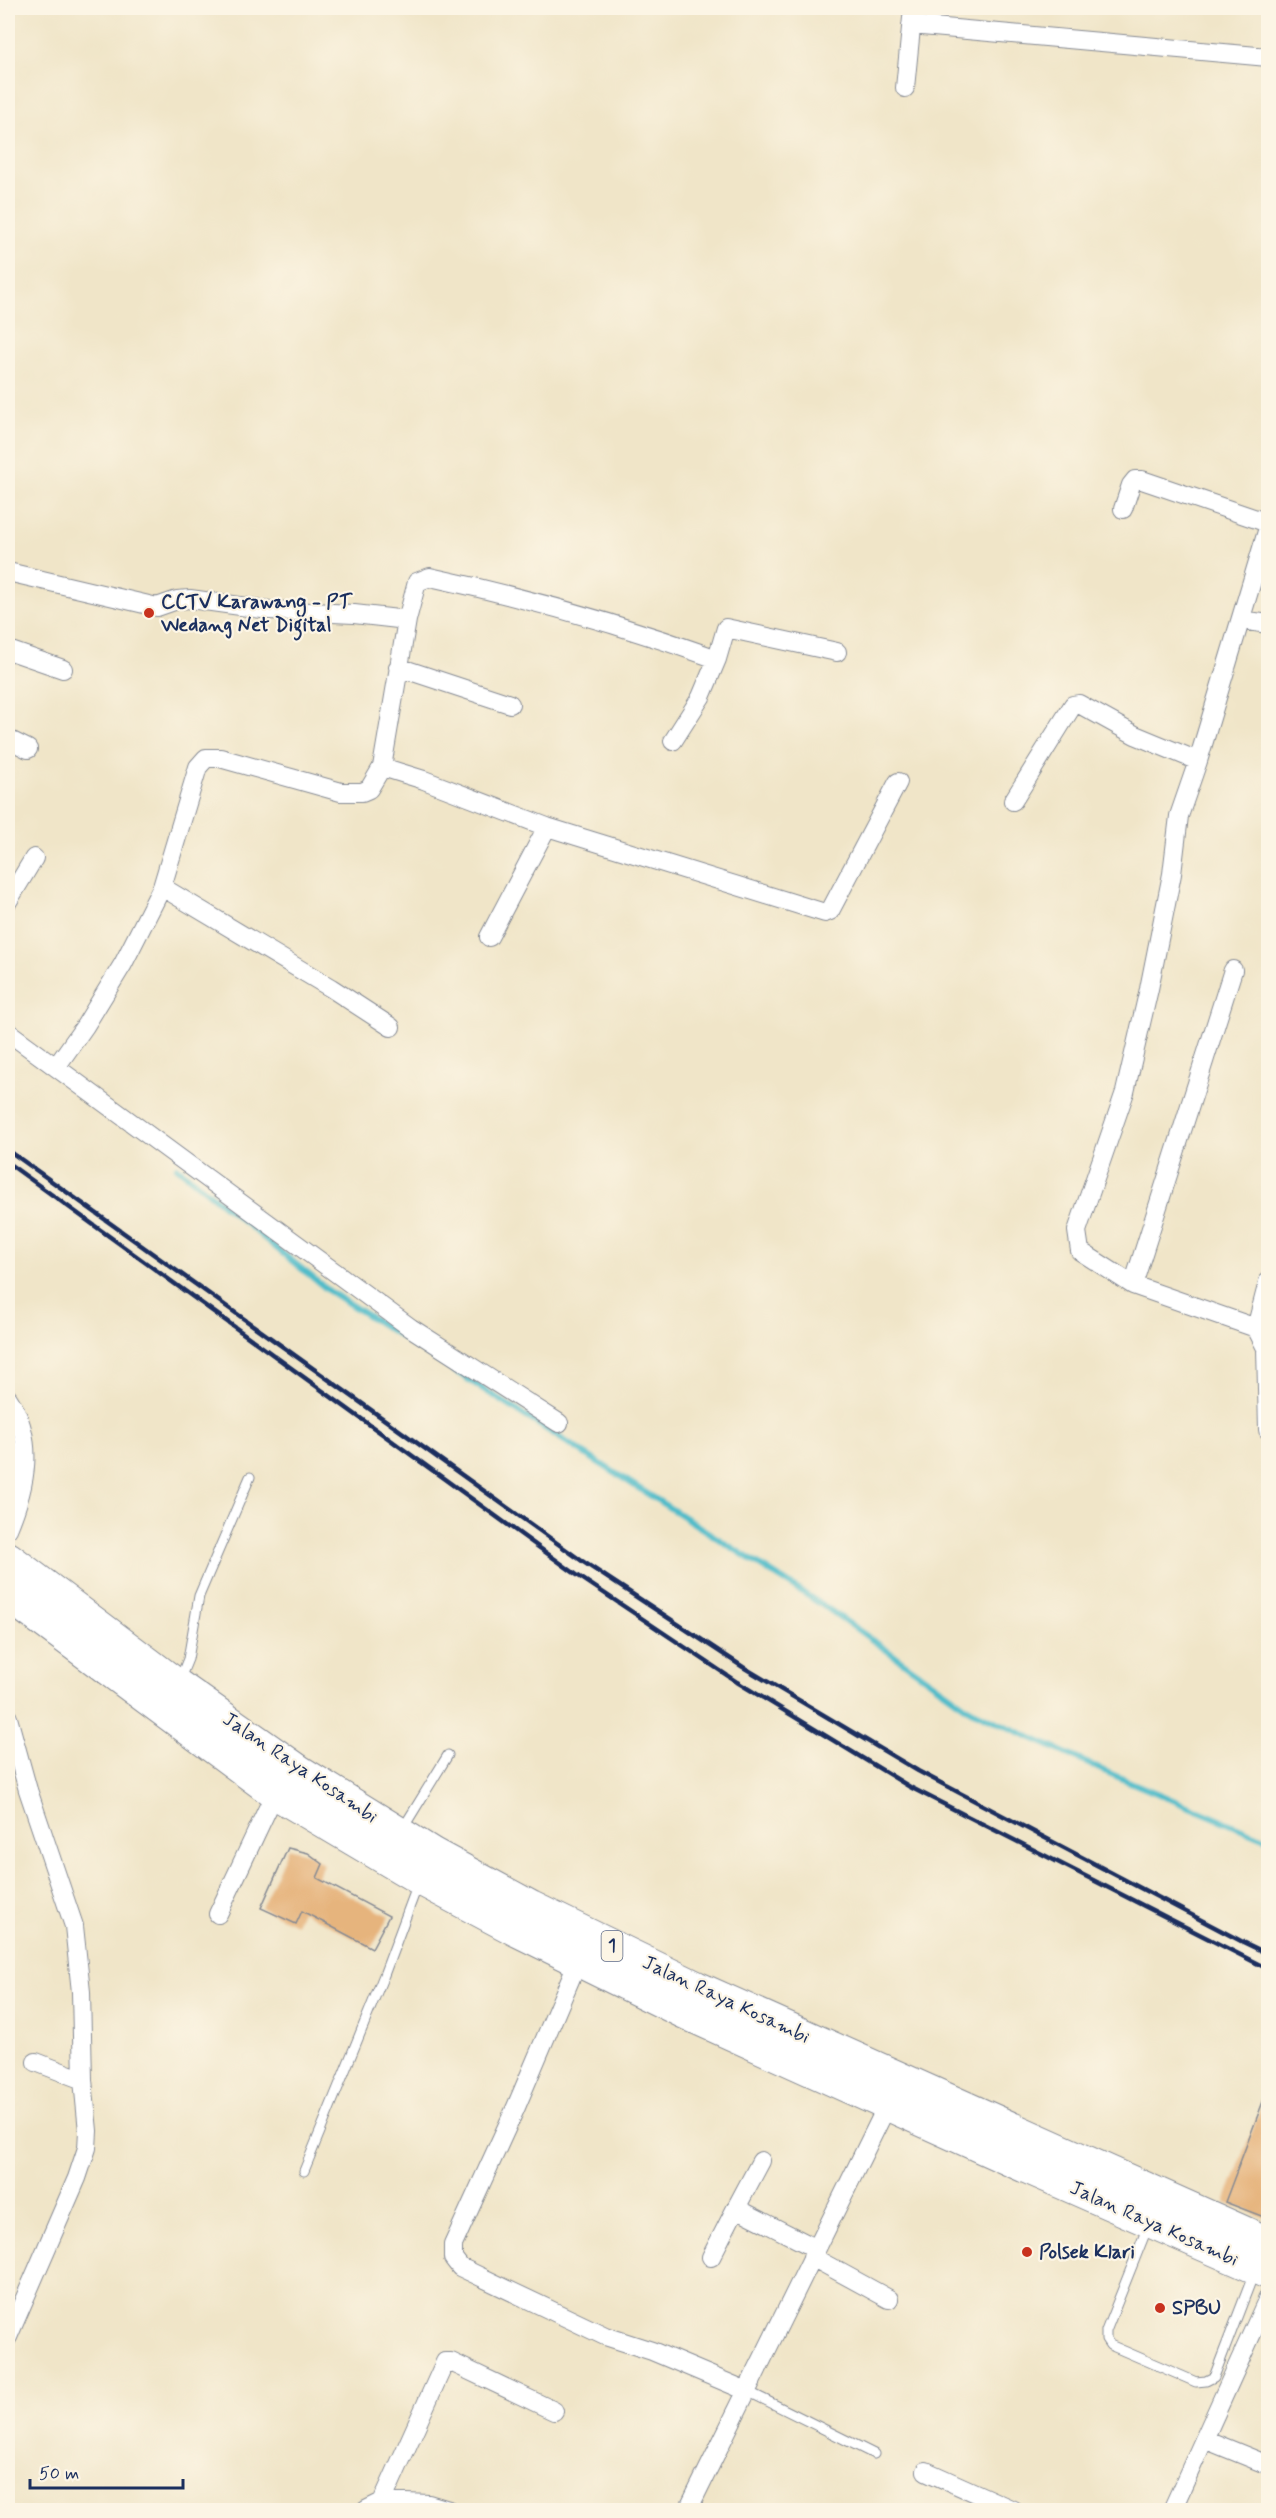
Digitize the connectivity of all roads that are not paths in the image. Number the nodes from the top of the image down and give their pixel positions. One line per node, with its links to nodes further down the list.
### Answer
1 (912, 16): 2 (street); 3 (street)
2 (1269, 57)
3 (905, 88)
4 (1123, 509): 5 (street)
5 (1269, 523)
6 (1269, 528): 9 (street)
7 (8, 572): 8 (street)
8 (407, 620): 13 (street); 14 (street)
9 (1242, 620): 10 (street); 20 (street)
10 (1269, 624)
11 (8, 650): 15 (street)
12 (837, 652): 13 (street)
13 (717, 659): 18 (street)
14 (398, 667): 16 (street); 21 (street)
15 (63, 669)
16 (510, 704)
17 (8, 739): 19 (street)
18 (673, 741)
19 (28, 749)
20 (1198, 761): 23 (street); 34 (street)
21 (382, 767): 24 (street); 26 (street)
22 (898, 782): 24 (street)
23 (1013, 801)
24 (547, 827): 28 (street)
25 (34, 858): 27 (street)
26 (162, 886): 30 (street); 32 (street)
27 (8, 901)
28 (489, 937)
29 (1233, 970): 34 (street)
30 (392, 1027)
31 (8, 1032): 32 (street)
32 (56, 1067): 37 (street)
33 (1269, 1282): 35 (street)
34 (1133, 1286): 35 (street)
35 (1256, 1328): 38 (street)
36 (8, 1398): 40 (street)
37 (559, 1423)
38 (1269, 1430)
39 (250, 1477): 43 (lane)
40 (8, 1529)
41 (8, 1558): 43 (highway, Jalan Raya Kosambi / 1)
42 (8, 1595): 46 (highway, Jalan Raya Kosambi / 1)
43 (177, 1685): 47 (highway, Jalan Raya Kosambi / 1)
44 (8, 1718): 52 (street)
45 (448, 1755): 47 (lane)
46 (275, 1793): 48 (highway, Jalan Raya Kosambi / 1); 49 (street)
47 (399, 1834): 57 (highway, Jalan Raya Kosambi / 1)
48 (420, 1879): 50 (highway, Jalan Raya Kosambi / 1); 55 (lane)
49 (218, 1914)
50 (578, 1961): 53 (highway, Jalan Raya Kosambi / 1); 64 (street)
51 (36, 2062): 52 (street)
52 (83, 2080): 63 (street)
53 (888, 2104): 57 (highway, Jalan Raya Kosambi / 1); 58 (street)
54 (761, 2161): 56 (street)
55 (304, 2171)
56 (736, 2208): 58 (street); 60 (street)
57 (1156, 2208): 59 (highway, Jalan Raya Kosambi / 1); 59 (lane)
58 (814, 2253): 62 (street); 64 (street)
59 (1265, 2257)
60 (711, 2258)
61 (1269, 2298): 66 (street)
62 (889, 2299)
63 (8, 2337)
64 (747, 2391): 67 (lane); 72 (street)
65 (554, 2411): 70 (street)
66 (1204, 2439): 68 (street); 74 (street)
67 (874, 2454)
68 (1269, 2465)
69 (926, 2471): 73 (street)
70 (374, 2506): 71 (street)
71 (449, 2511)
72 (688, 2511)
73 (1013, 2511)
74 (1172, 2511)

